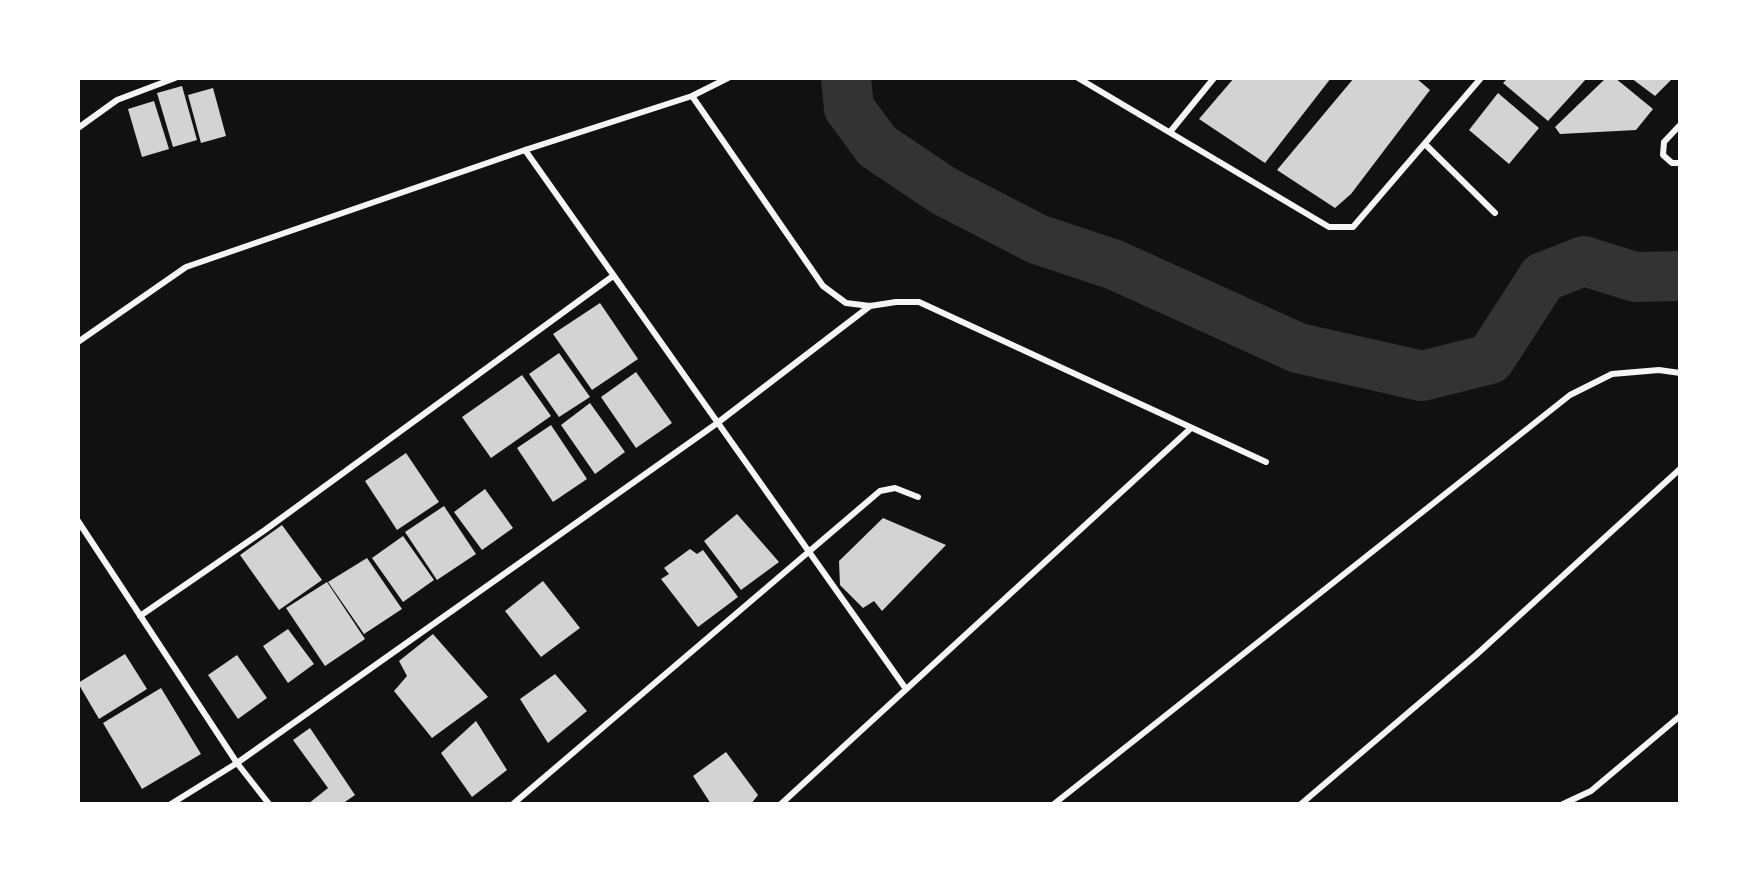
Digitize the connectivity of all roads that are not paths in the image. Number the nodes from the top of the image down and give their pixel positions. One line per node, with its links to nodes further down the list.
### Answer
1 (175, 78): 8 (street)
2 (728, 78): 6 (street)
3 (1078, 78): 9 (street)
4 (1214, 78): 9 (street)
5 (1481, 78): 10 (street)
6 (692, 96): 11 (street); 15 (street)
7 (1680, 125): 12 (street)
8 (78, 129)
9 (1170, 132): 10 (street)
10 (1425, 144): 13 (street)
11 (525, 150): 14 (street); 16 (street)
12 (1680, 163)
13 (1495, 213)
14 (613, 276): 18 (street); 25 (street)
15 (870, 306): 18 (street); 19 (street)
16 (78, 342)
17 (1680, 373): 33 (street)
18 (716, 424): 24 (street); 28 (street)
19 (1190, 429): 20 (street); 26 (street)
20 (1266, 462)
21 (1680, 469): 34 (street)
22 (918, 497): 24 (street)
23 (78, 521): 25 (street)
24 (810, 552): 26 (street); 31 (street)
25 (140, 616): 28 (street)
26 (906, 689): 32 (street)
27 (1680, 716): 35 (street)
28 (237, 763): 29 (street); 30 (street)
29 (171, 804)
30 (269, 804)
31 (513, 804)
32 (781, 804)
33 (1054, 804)
34 (1301, 804)
35 (1563, 804)

